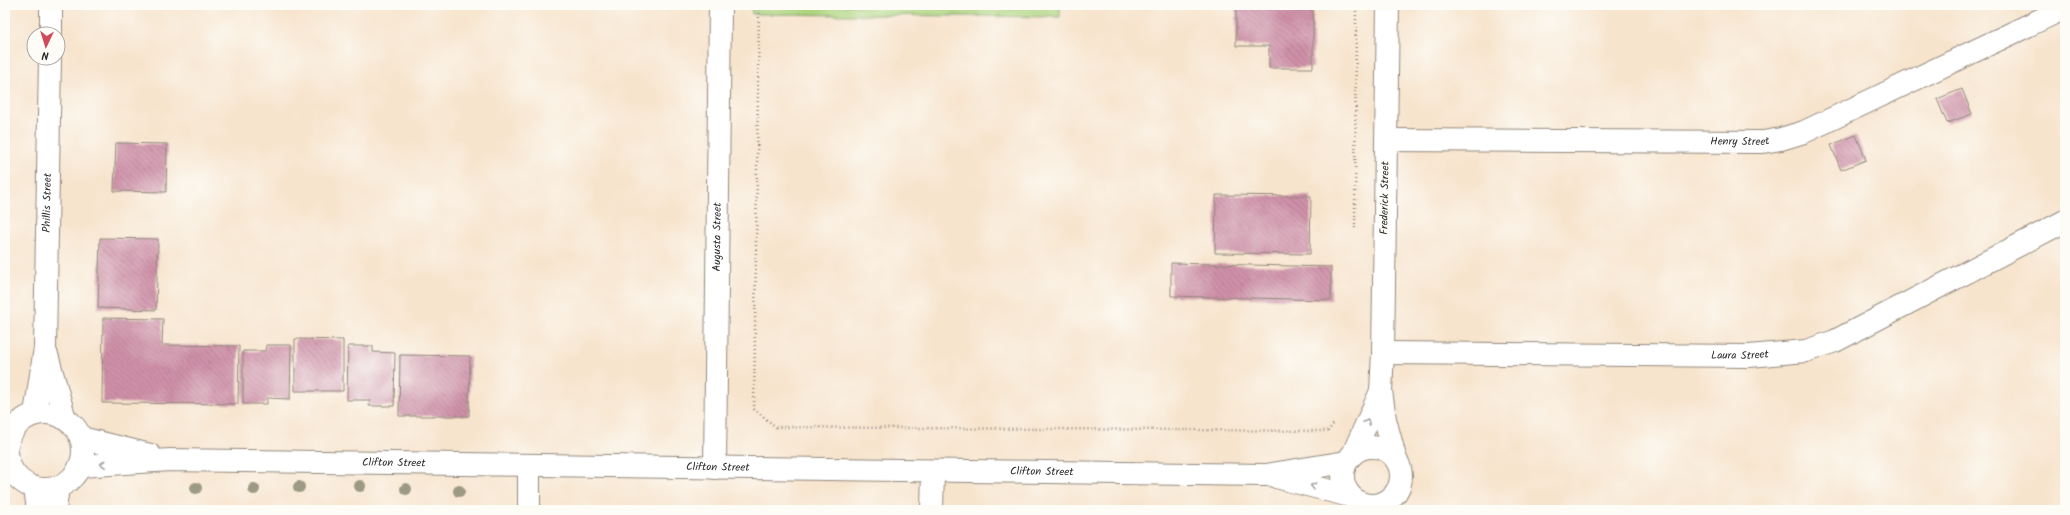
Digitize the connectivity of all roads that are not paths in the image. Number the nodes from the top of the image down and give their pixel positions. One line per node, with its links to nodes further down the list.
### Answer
1 (51, 5): 5 (street)
2 (720, 5): 21 (street, Augusta Street)
3 (1388, 5): 7 (street, Frederick Street)
4 (2065, 8): 7 (street, Henry Street)
5 (51, 26)
6 (50, 66): 9 (street, Phillis Street)
7 (1386, 140): 10 (street, Frederick Street)
8 (2065, 222): 10 (street, Laura Street)
9 (45, 348): 12 (street, Phillis Street); 13 (street, Phillis Street)
10 (1383, 353): 11 (street, Frederick Street)
11 (1381, 391): 16 (street, Frederick Street); 17 (street, Frederick Street, one-way to 11)
12 (35, 414): 13 (street); 14 (street)
13 (65, 419): 15 (street)
14 (9, 433): 23 (street)
15 (81, 438): 18 (street, Clifton Street); 20 (street)
16 (1395, 457): 17 (street); 28 (street)
17 (1350, 458): 24 (street, Clifton Street); 27 (street)
18 (170, 460): 19 (street, Clifton Street); 20 (street, Clifton Street, one-way to 20)
19 (529, 465): 21 (street, Clifton Street); 31 (street)
20 (80, 466): 25 (street)
21 (715, 468): 22 (street, Clifton Street)
22 (933, 471): 24 (street, Clifton Street); 32 (street)
23 (10, 473): 26 (street)
24 (1266, 475): 27 (street, Clifton Street, one-way to 24)
25 (58, 487): 26 (street); 30 (street)
26 (35, 488): 29 (street)
27 (1357, 503): 28 (street)
28 (1392, 504)
29 (38, 510)
30 (55, 510)
31 (529, 510)
32 (932, 510)

